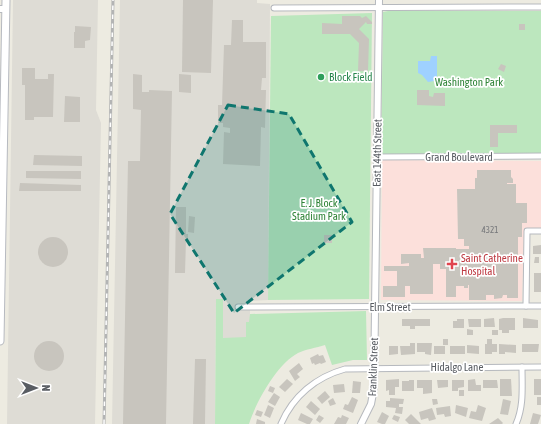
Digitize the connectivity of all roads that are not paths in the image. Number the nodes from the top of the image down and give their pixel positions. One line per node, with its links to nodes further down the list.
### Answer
1 (6, 0): 8 (main road)
2 (379, 0): 4 (street, East 144th Street)
3 (530, 0): 5 (street)
4 (379, 7): 5 (street); 7 (street); 10 (street, East 144th Street)
5 (530, 7): 6 (street)
6 (541, 7)
7 (274, 8)
8 (3, 9): 16 (main road)
9 (541, 156): 10 (street, Grand Boulevard)
10 (377, 157): 15 (street, East 144th Street)
11 (541, 231): 12 (street)
12 (526, 306): 13 (street, Elm Street); 15 (street, Elm Street)
13 (541, 306)
14 (238, 307): 15 (street, Elm Street)
15 (375, 307): 19 (street, Franklin Street)
16 (0, 341)
17 (522, 367): 18 (street, Hidalgo Lane); 19 (street, Hidalgo Lane); 22 (street)
18 (541, 367)
19 (374, 368): 20 (street, Hidalgo Lane); 21 (street, Franklin Street)
20 (281, 424)
21 (361, 424)
22 (516, 424)

